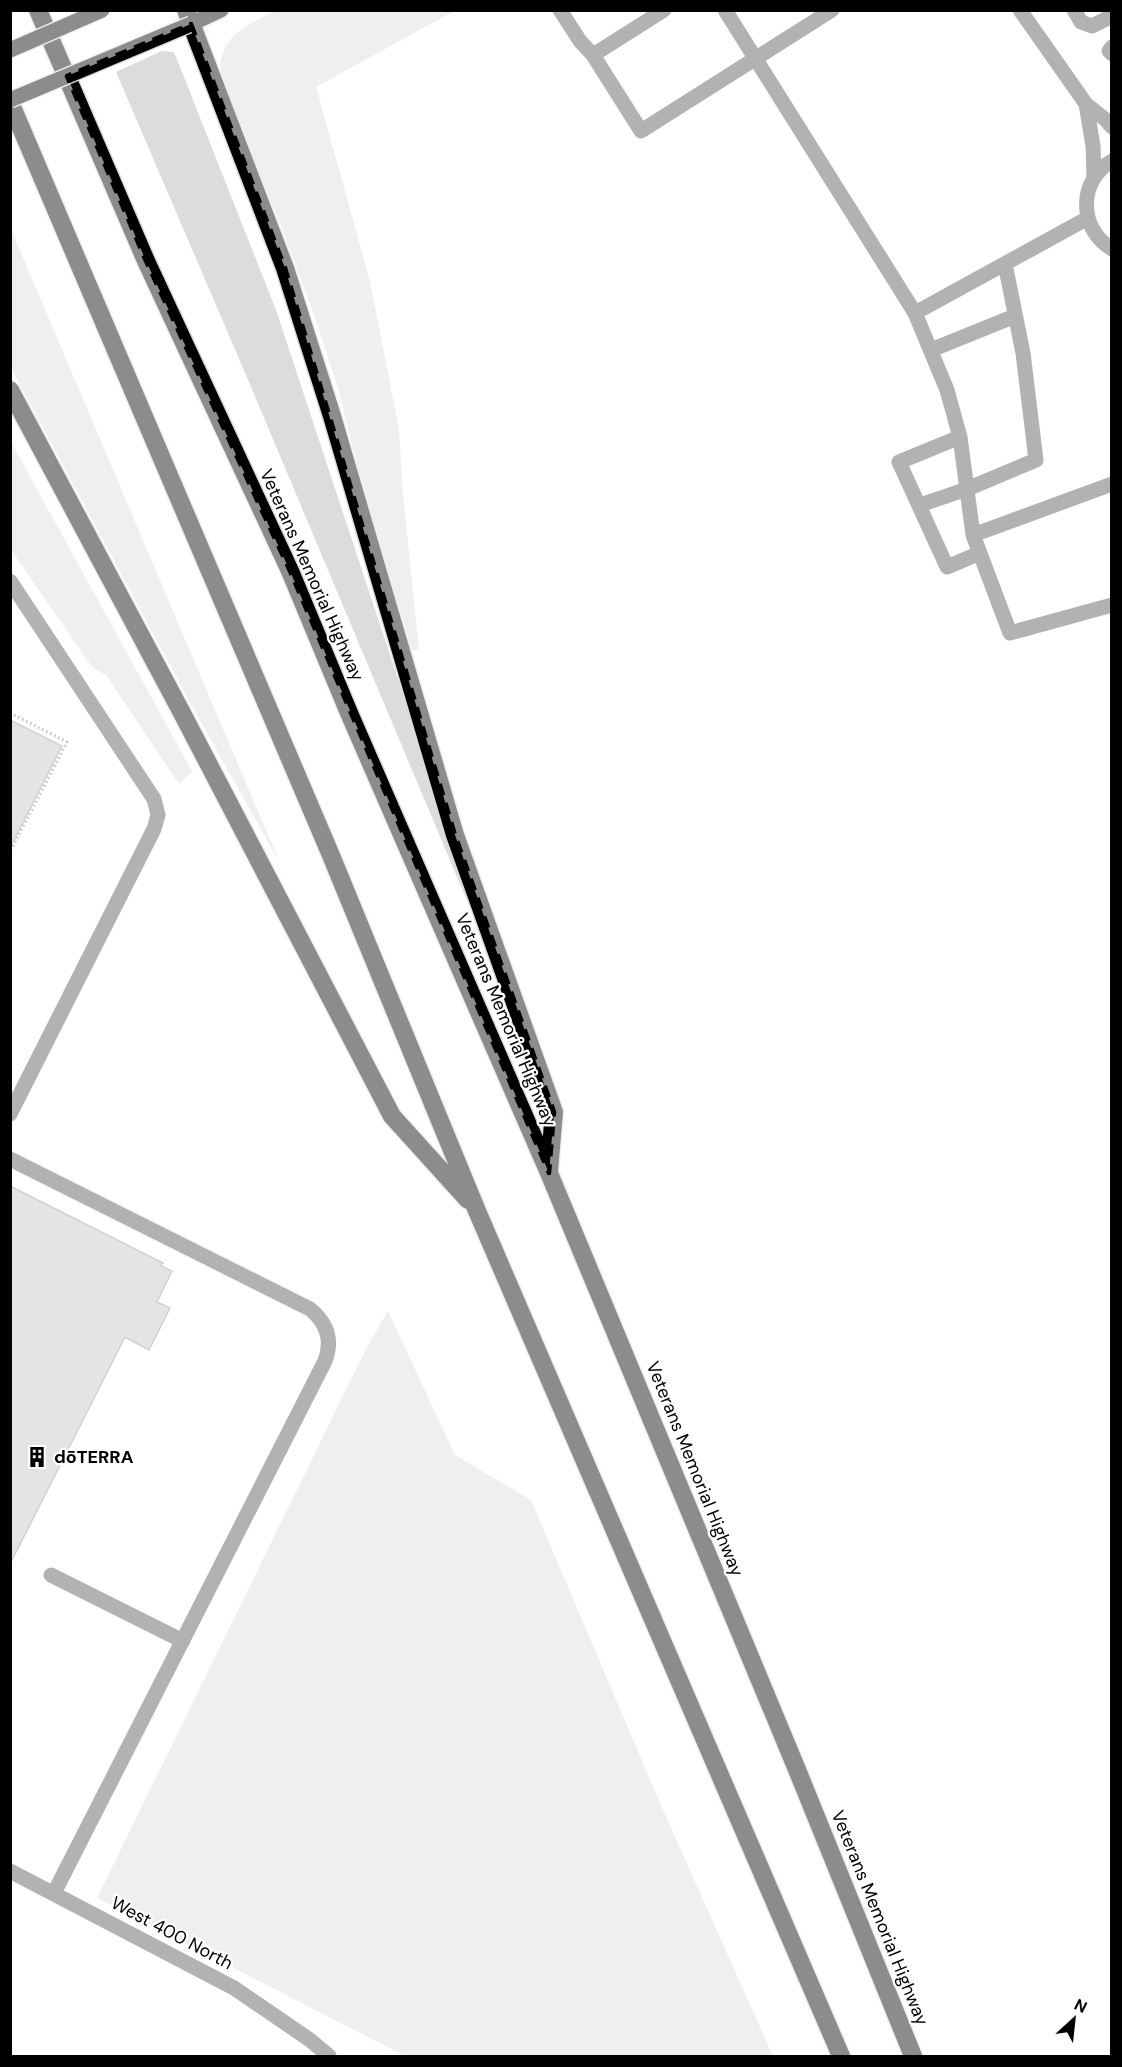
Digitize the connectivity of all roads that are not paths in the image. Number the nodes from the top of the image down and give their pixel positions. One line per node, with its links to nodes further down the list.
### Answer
1 (38, 10): 39 (highway, Veterans Memorial Highway)
2 (102, 10): 13 (main road, bridge)
3 (221, 10): 11 (main road)
4 (560, 10): 15 (street)
5 (664, 10): 15 (street)
6 (725, 10): 16 (street)
7 (832, 10): 16 (street)
8 (1020, 10): 18 (street)
9 (1074, 10): 10 (street)
10 (1112, 16)
11 (188, 17): 17 (main road, bridge); 39 (highway)
12 (1112, 47): 14 (street)
13 (10, 50)
14 (1112, 54)
15 (593, 55): 16 (street)
16 (755, 59): 25 (street)
17 (10, 101): 40 (highway)
18 (1086, 104): 19 (street); 21 (street)
19 (1112, 127)
20 (1112, 161): 21 (street)
21 (1094, 177): 22 (street)
22 (1088, 218): 23 (street); 24 (street)
23 (1112, 249)
24 (1005, 264): 25 (street); 26 (street)
25 (915, 313): 27 (street)
26 (1015, 316): 27 (street); 31 (street)
27 (931, 350): 29 (street)
28 (10, 390): 40 (highway)
29 (960, 437): 31 (street); 32 (street)
30 (1112, 484): 33 (street)
31 (967, 489): 32 (street); 33 (street)
32 (920, 505): 34 (street)
33 (973, 535): 34 (street)
34 (980, 554): 36 (street)
35 (10, 581): 37 (street)
36 (1112, 604)
37 (10, 1114)
38 (10, 1159): 42 (street)
39 (549, 1173): 47 (highway, Veterans Memorial Highway)
40 (477, 1211): 46 (highway)
41 (51, 1575): 42 (street)
42 (183, 1641): 44 (street)
43 (10, 1871): 44 (street, West 400 North)
44 (54, 1893): 45 (street, West 400 North)
45 (329, 2056)
46 (841, 2056)
47 (913, 2056)

